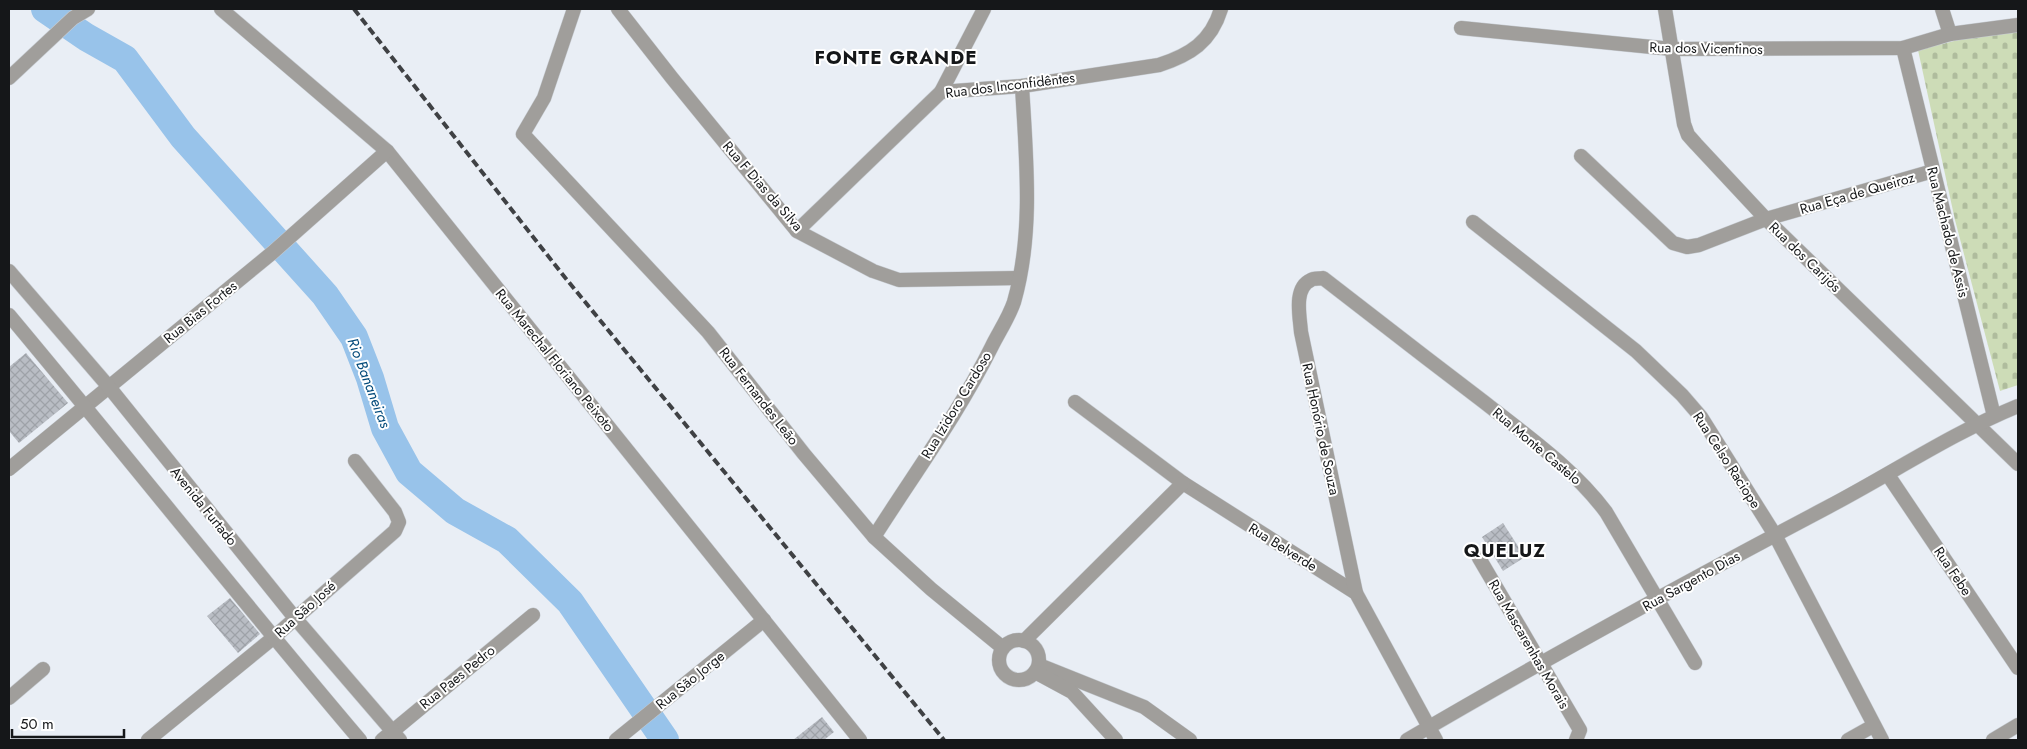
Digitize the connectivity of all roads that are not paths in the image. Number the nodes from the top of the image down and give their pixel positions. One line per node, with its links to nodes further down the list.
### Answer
1 (88, 9): 14 (street)
2 (221, 9): 17 (street, Rua Marechal Floriano Peixoto)
3 (574, 9): 39 (street, Rua Fernandes Leão)
4 (618, 9): 22 (street, Rua F Dias da Silva)
5 (984, 9): 16 (street)
6 (1221, 9): 15 (street, Rua dos Inconfidêntes)
7 (1665, 9): 13 (street, Rua dos Carijós)
8 (1942, 9): 11 (street)
9 (2018, 25): 11 (street, Rua dos Vicentinos)
10 (1461, 28): 13 (street, Rua dos Vicentinos)
11 (1950, 34): 12 (street, Rua dos Vicentinos)
12 (1903, 48): 13 (street, Rua dos Vicentinos); 19 (street, Rua Machado de Assis)
13 (1672, 49): 20 (street, Rua dos Carijós)
14 (9, 78)
15 (1022, 86): 16 (street, Rua dos Inconfidêntes); 24 (street, Rua Izidoro Cardoso)
16 (941, 92): 22 (street, Rua dos Inconfidêntes)
17 (387, 151): 27 (street, Rua Bias Fortes); 45 (street, Rua Marechal Floriano Peixoto)
18 (1581, 156): 20 (street, Rua Eça de Queiroz)
19 (1933, 171): 20 (street, Rua Eça de Queiroz); 31 (street, Rua Machado de Assis)
20 (1766, 219): 32 (street, Rua dos Carijós)
21 (1472, 222): 38 (street, Rua Celso Raciope)
22 (797, 230): 24 (street, Rua F Dias da Silva)
23 (11, 278): 27 (street, Avenida Furtado)
24 (1019, 278): 39 (street, Rua Izidoro Cardoso)
25 (1323, 278): 41 (street, Rua Honório de Souza); 42 (street, Rua Monte Castelo)
26 (9, 315): 29 (street)
27 (109, 387): 29 (street, Rua Bias Fortes); 44 (street, Avenida Furtado)
28 (1074, 402): 37 (street, Rua Belverde)
29 (86, 406): 35 (street, Rua Bias Fortes); 46 (street)
30 (2018, 406): 31 (street, Rua Sargento Dias)
31 (1994, 416): 32 (street, Rua Sargento Dias)
32 (1976, 424): 34 (street, Rua dos Carijós); 36 (street, Rua Sargento Dias)
33 (355, 460): 44 (street, Rua São José)
34 (2018, 464)
35 (9, 469)
36 (1888, 475): 38 (street, Rua Sargento Dias); 52 (street, Rua Febe)
37 (1183, 484): 41 (street, Rua Belverde); 47 (street)
38 (1775, 535): 42 (street, Rua Sargento Dias); 56 (street, Rua Celso Raciope)
39 (874, 537): 48 (street, Rua Fernandes Leão)
40 (1479, 558): 50 (street, Rua Mascarenhas Morais)
41 (1356, 593): 57 (street, Rua Belverde)
42 (1658, 599): 49 (street, Rua Monte Castelo); 50 (street, Rua Sargento Dias)
43 (533, 615): 59 (street, Rua Paes Pedro)
44 (295, 618): 46 (street, Rua São José); 59 (street, Avenida Furtado)
45 (764, 620): 60 (street, Rua São Jorge); 63 (street, Rua Marechal Floriano Peixoto)
46 (273, 638): 61 (street, Rua São José); 62 (street)
47 (1024, 641): 48 (street); 51 (street)
48 (1003, 648): 51 (street)
49 (1695, 663)
50 (1541, 664): 57 (street, Rua Sargento Dias); 58 (street, Rua Mascarenhas Morais)
51 (1037, 668): 64 (street); 65 (street)
52 (2018, 668)
53 (43, 669): 54 (street)
54 (9, 698)
55 (2018, 725): 70 (street)
56 (1873, 726): 68 (street); 69 (street, Rua Celso Raciope)
57 (1429, 728): 66 (street, Rua Sargento Dias); 67 (street, Rua Belverde)
58 (1578, 735)
59 (391, 737)
60 (621, 737)
61 (148, 740)
62 (360, 740)
63 (860, 740)
64 (1116, 740)
65 (1190, 740)
66 (1407, 740)
67 (1436, 740)
68 (1848, 740)
69 (1882, 740)
70 (1992, 740)

